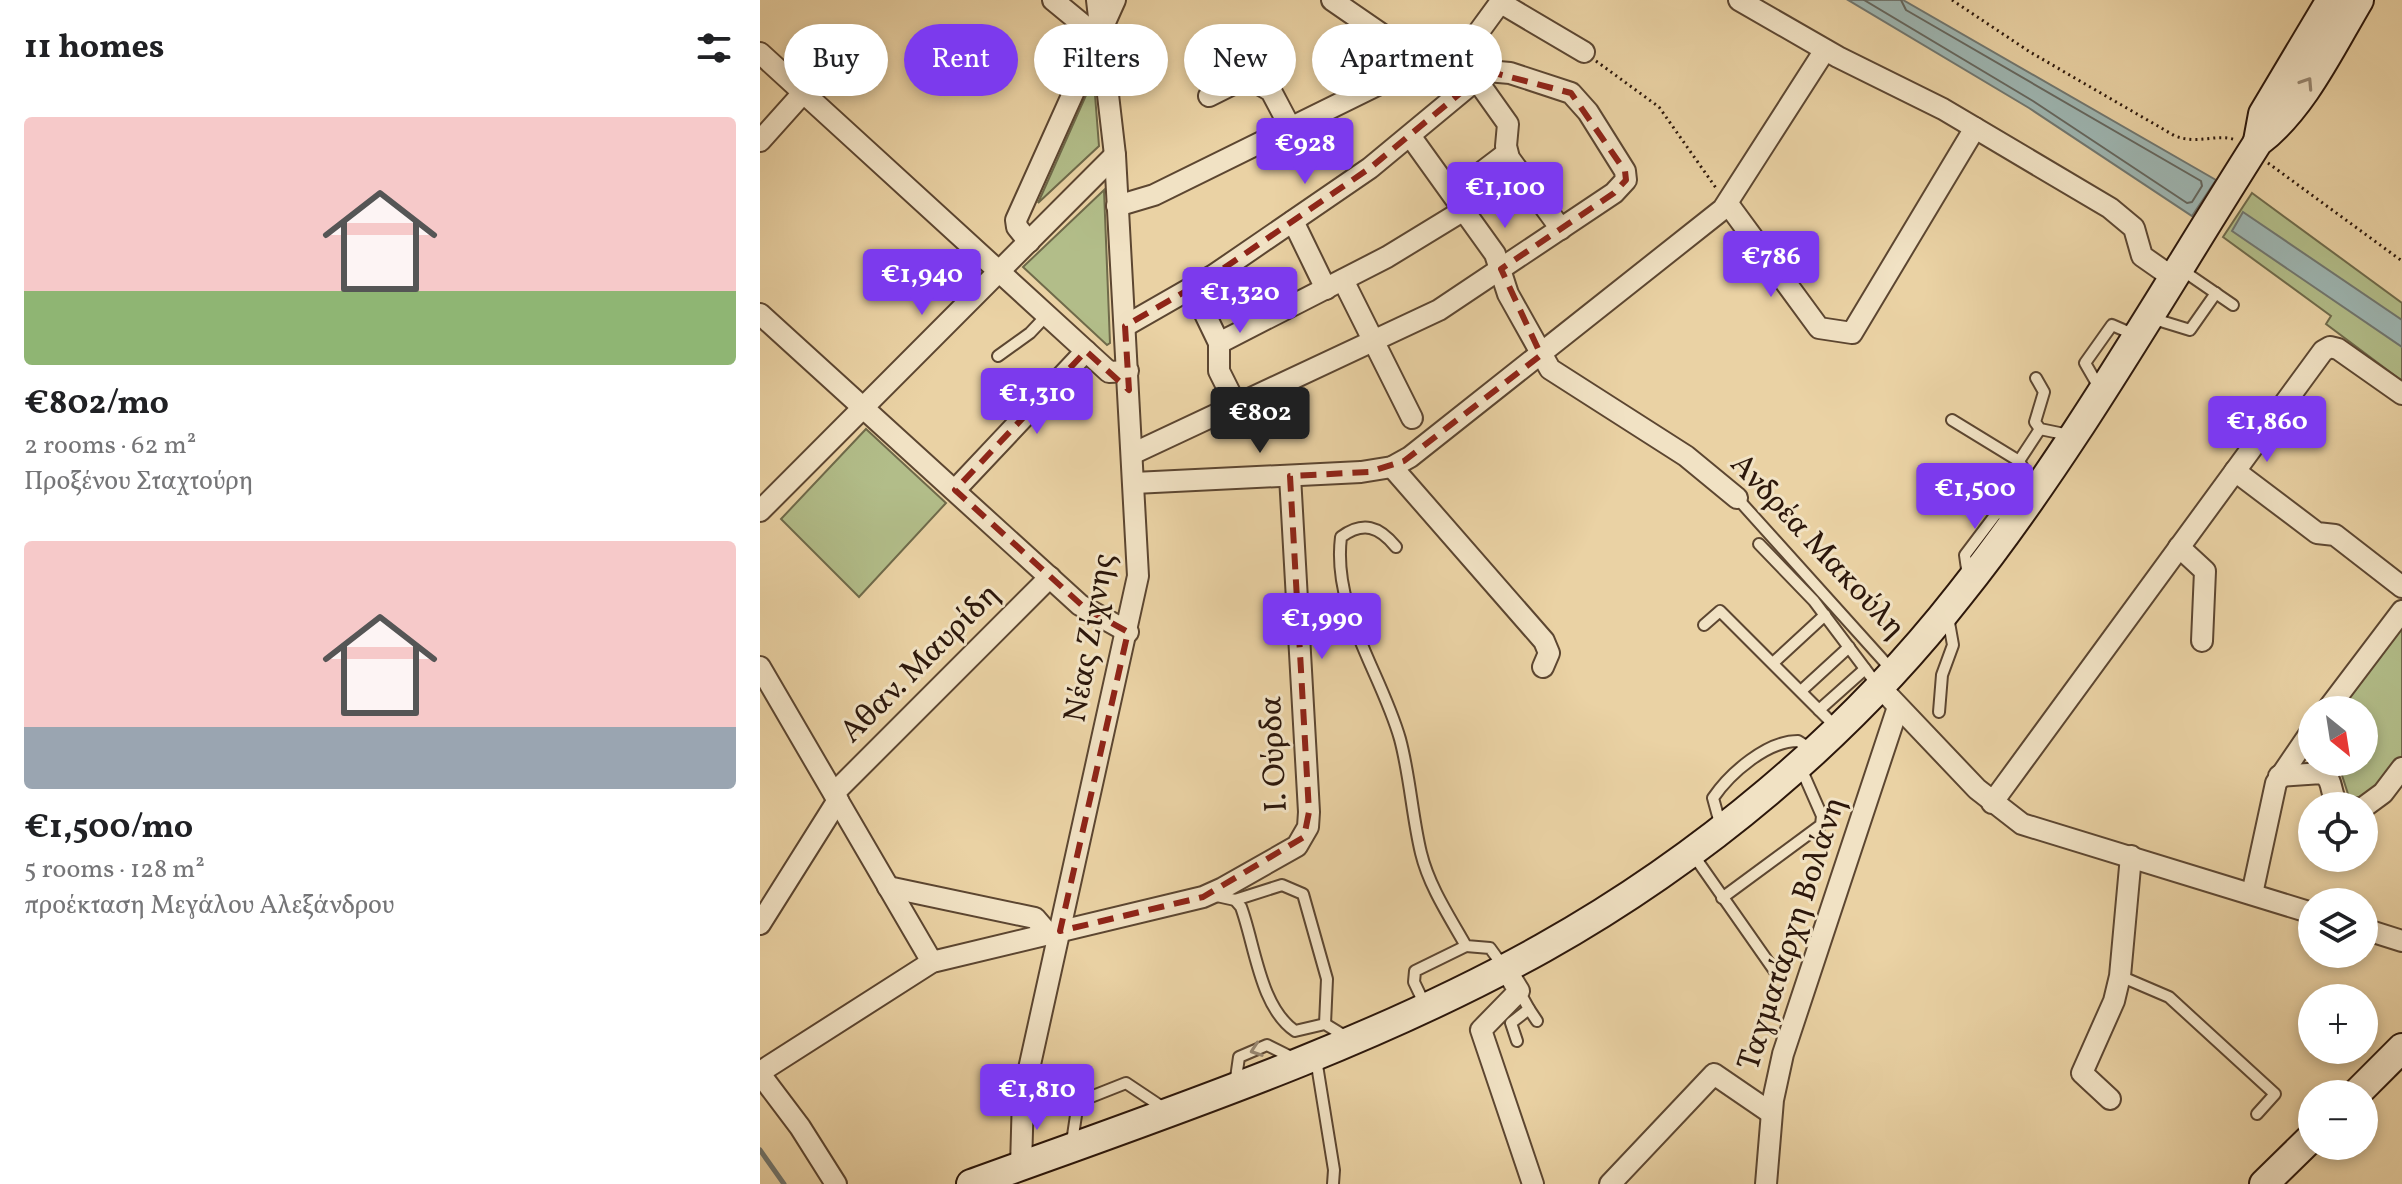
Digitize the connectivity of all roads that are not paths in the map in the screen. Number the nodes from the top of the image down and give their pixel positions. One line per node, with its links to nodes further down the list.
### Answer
1 (1053, 0): 8 (street)
2 (1097, 0): 9 (street, Νέας Ζίχνης)
3 (1115, 0): 10 (street)
4 (1332, 0): 11 (street)
5 (1739, 0): 13 (street)
6 (1502, 2): 12 (street); 14 (street)
7 (2354, 2): 38 (main road)
8 (1082, 24)
9 (1101, 24)
10 (1104, 24)
11 (1367, 24)
12 (1485, 24)
13 (1825, 50): 27 (street); 33 (street)
14 (1584, 52)
15 (760, 53): 16 (street)
16 (784, 75)
17 (1502, 77): 36 (street)
18 (800, 96): 29 (street)
19 (806, 96): 40 (street)
20 (1072, 96): 37 (street)
21 (1109, 96): 31 (street, Νέας Ζίχνης)
22 (1274, 96): 26 (street)
23 (1353, 96): 26 (street)
24 (1458, 96): 28 (street)
25 (1494, 96): 30 (street)
26 (1290, 127): 34 (street)
27 (1975, 128): 33 (street); 38 (street)
28 (1411, 137): 32 (street, Ανδρέα Μακούλη); 35 (street)
29 (760, 141)
30 (1507, 153): 32 (street); 36 (street)
31 (1115, 155): 34 (street, Νέας Ζίχνης); 37 (street)
32 (1458, 202): 39 (street, Ανδρέα Μακούλη); 41 (street)
33 (1728, 204): 52 (street)
34 (1117, 206): 48 (street, Νέας Ζίχνης)
35 (1293, 221): 41 (street); 42 (street)
36 (1561, 229): 39 (street)
37 (1029, 242): 40 (street)
38 (2179, 266): 43 (lane); 47 (main road)
39 (1501, 269): 49 (street); 52 (street, Ανδρέα Μακούλη)
40 (999, 272): 46 (street); 58 (street)
41 (1334, 285): 49 (street); 50 (street)
42 (1192, 287): 48 (street); 50 (street)
43 (2216, 293): 44 (lane); 47 (lane)
44 (2233, 305)
45 (760, 314): 58 (street)
46 (1047, 315): 51 (street); 53 (lane)
47 (2141, 325): 62 (main road)
48 (1125, 326): 54 (street, Νέας Ζίχνης)
49 (1373, 339): 57 (street); 59 (street)
50 (1219, 343): 57 (street)
51 (1086, 351): 54 (street); 69 (street)
52 (1541, 355): 65 (street); 71 (street, Ανδρέα Μακούλη)
53 (998, 356)
54 (1128, 371): 63 (street, Νέας Ζίχνης)
55 (2036, 378): 61 (lane)
56 (2402, 394): 66 (street)
57 (1236, 405): 63 (street)
58 (864, 407): 69 (street); 72 (street)
59 (1412, 418)
60 (1952, 420): 64 (lane)
61 (2040, 429): 62 (lane); 64 (lane)
62 (2071, 435): 70 (main road)
63 (1132, 454): 68 (street, Νέας Ζίχνης)
64 (2019, 461): 70 (lane)
65 (1392, 467): 67 (street); 89 (street)
66 (2235, 471): 76 (street); 79 (street)
67 (1290, 476): 68 (street); 108 (street, Ι. Ούρδα)
68 (1134, 483): 84 (street, Νέας Ζίχνης)
69 (955, 490): 78 (street)
70 (2035, 490): 80 (main road)
71 (1737, 498): 90 (lane, Ανδρέα Μακούλη)
72 (760, 511)
73 (2006, 512): 77 (lane)
74 (1759, 544): 82 (lane)
75 (1396, 547): 116 (lane)
76 (2179, 547): 85 (street); 103 (street)
77 (1967, 569)
78 (1050, 577): 84 (street); 101 (street, Αθαν. Μαυρίδη)
79 (2402, 587)
80 (1947, 610): 90 (main road); 94 (lane)
81 (2402, 611): 92 (street)
82 (1825, 615): 86 (lane); 87 (lane)
83 (1704, 625): 87 (lane)
84 (1128, 632): 113 (street, Νέας Ζίχνης)
85 (2202, 641)
86 (1849, 647): 90 (lane); 91 (lane)
87 (1773, 663): 91 (lane)
88 (760, 667): 101 (street)
89 (1543, 667)
90 (1879, 675): 93 (street); 95 (main road)
91 (1801, 691): 95 (lane)
92 (2338, 696)
93 (1898, 707): 103 (street); 132 (street, Ταγματάρχη Βολάνη)
94 (1939, 712)
95 (1828, 718): 97 (main road)
96 (2298, 750): 99 (street)
97 (1806, 756): 104 (main road); 109 (lane)
98 (2402, 768): 102 (street)
99 (2279, 776): 100 (street); 107 (street)
100 (2333, 792)
101 (836, 797): 106 (street); 112 (street, Αθαν. Μαυρίδη)
102 (2378, 797)
103 (1992, 803): 105 (street)
104 (1690, 851): 109 (lane); 120 (main road)
105 (2131, 856): 107 (street); 119 (street)
106 (888, 887): 113 (street); 117 (street)
107 (2252, 894): 111 (street)
108 (1203, 897): 110 (lane); 113 (street)
109 (1722, 898): 118 (lane)
110 (1235, 900): 123 (lane); 123 (lane)
111 (2298, 909)
112 (760, 924)
113 (1054, 932): 117 (street); 136 (street, Νέας Ζίχνης)
114 (2378, 933): 115 (street)
115 (2402, 941)
116 (1466, 946): 120 (lane); 121 (lane)
117 (932, 962): 128 (street)
118 (1776, 973)
119 (2120, 976): 130 (street); 133 (lane)
120 (1518, 989): 121 (main road); 122 (lane); 125 (lane); 140 (street)
121 (1426, 1007): 124 (main road)
122 (1537, 1021)
123 (1325, 1024): 124 (lane)
124 (1350, 1040): 127 (main road)
125 (1517, 1041)
126 (2402, 1048): 129 (main road)
127 (1307, 1057): 131 (main road); 139 (lane)
128 (760, 1073): 137 (street)
129 (2370, 1080)
130 (2110, 1099)
131 (1167, 1110): 134 (main road); 134 (lane)
132 (1771, 1113): 141 (street); 142 (street, Ταγματάρχη Βολάνη)
133 (2257, 1114)
134 (1072, 1147): 136 (main road)
135 (2298, 1151): 143 (main road)
136 (1021, 1166): 138 (main road)
137 (836, 1184)
138 (971, 1184)
139 (1333, 1184)
140 (1533, 1184)
141 (1610, 1184)
142 (1766, 1184)
143 (2264, 1184)

